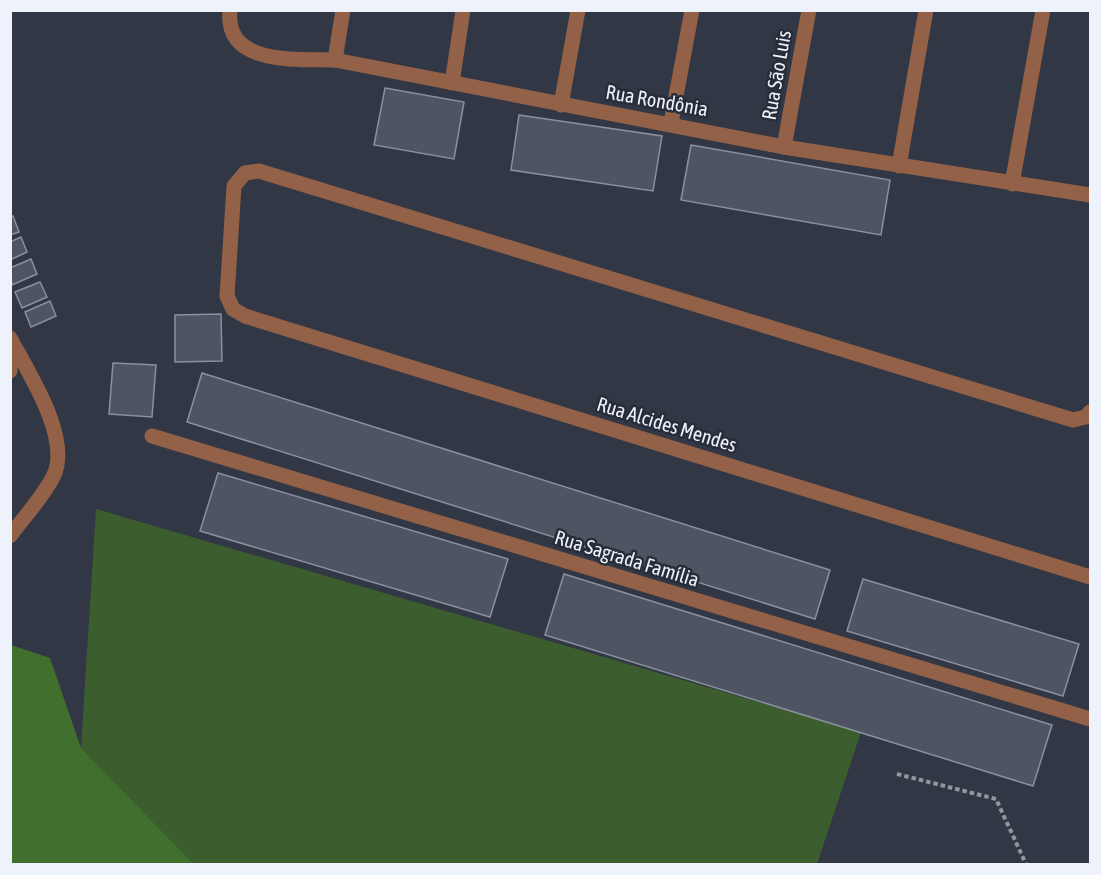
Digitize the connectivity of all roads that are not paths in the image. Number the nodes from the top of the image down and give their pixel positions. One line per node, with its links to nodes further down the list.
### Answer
1 (343, 10): 9 (street)
2 (463, 10): 10 (street)
3 (578, 10): 11 (street)
4 (692, 10): 12 (street)
5 (809, 10): 13 (street, Rua São Luis)
6 (926, 10): 14 (street)
7 (1043, 10): 15 (street)
8 (229, 18): 9 (street, Rua Rondônia)
9 (335, 60): 10 (street, Rua Rondônia)
10 (452, 83): 11 (street, Rua Rondônia)
11 (561, 105): 12 (street, Rua Rondônia)
12 (672, 123): 13 (street, Rua Rondônia)
13 (784, 147): 14 (street, Rua Rondônia)
14 (899, 166): 15 (street, Rua Rondônia)
15 (1012, 184): 16 (street, Rua Rondônia)
16 (1090, 195)
17 (10, 338): 22 (street)
18 (10, 344): 19 (street)
19 (10, 371)
20 (1090, 412): 23 (street, Rua Alcides Mendes)
21 (152, 436): 24 (street, Rua Sagrada Família)
22 (10, 536)
23 (1090, 577)
24 (1090, 719)

